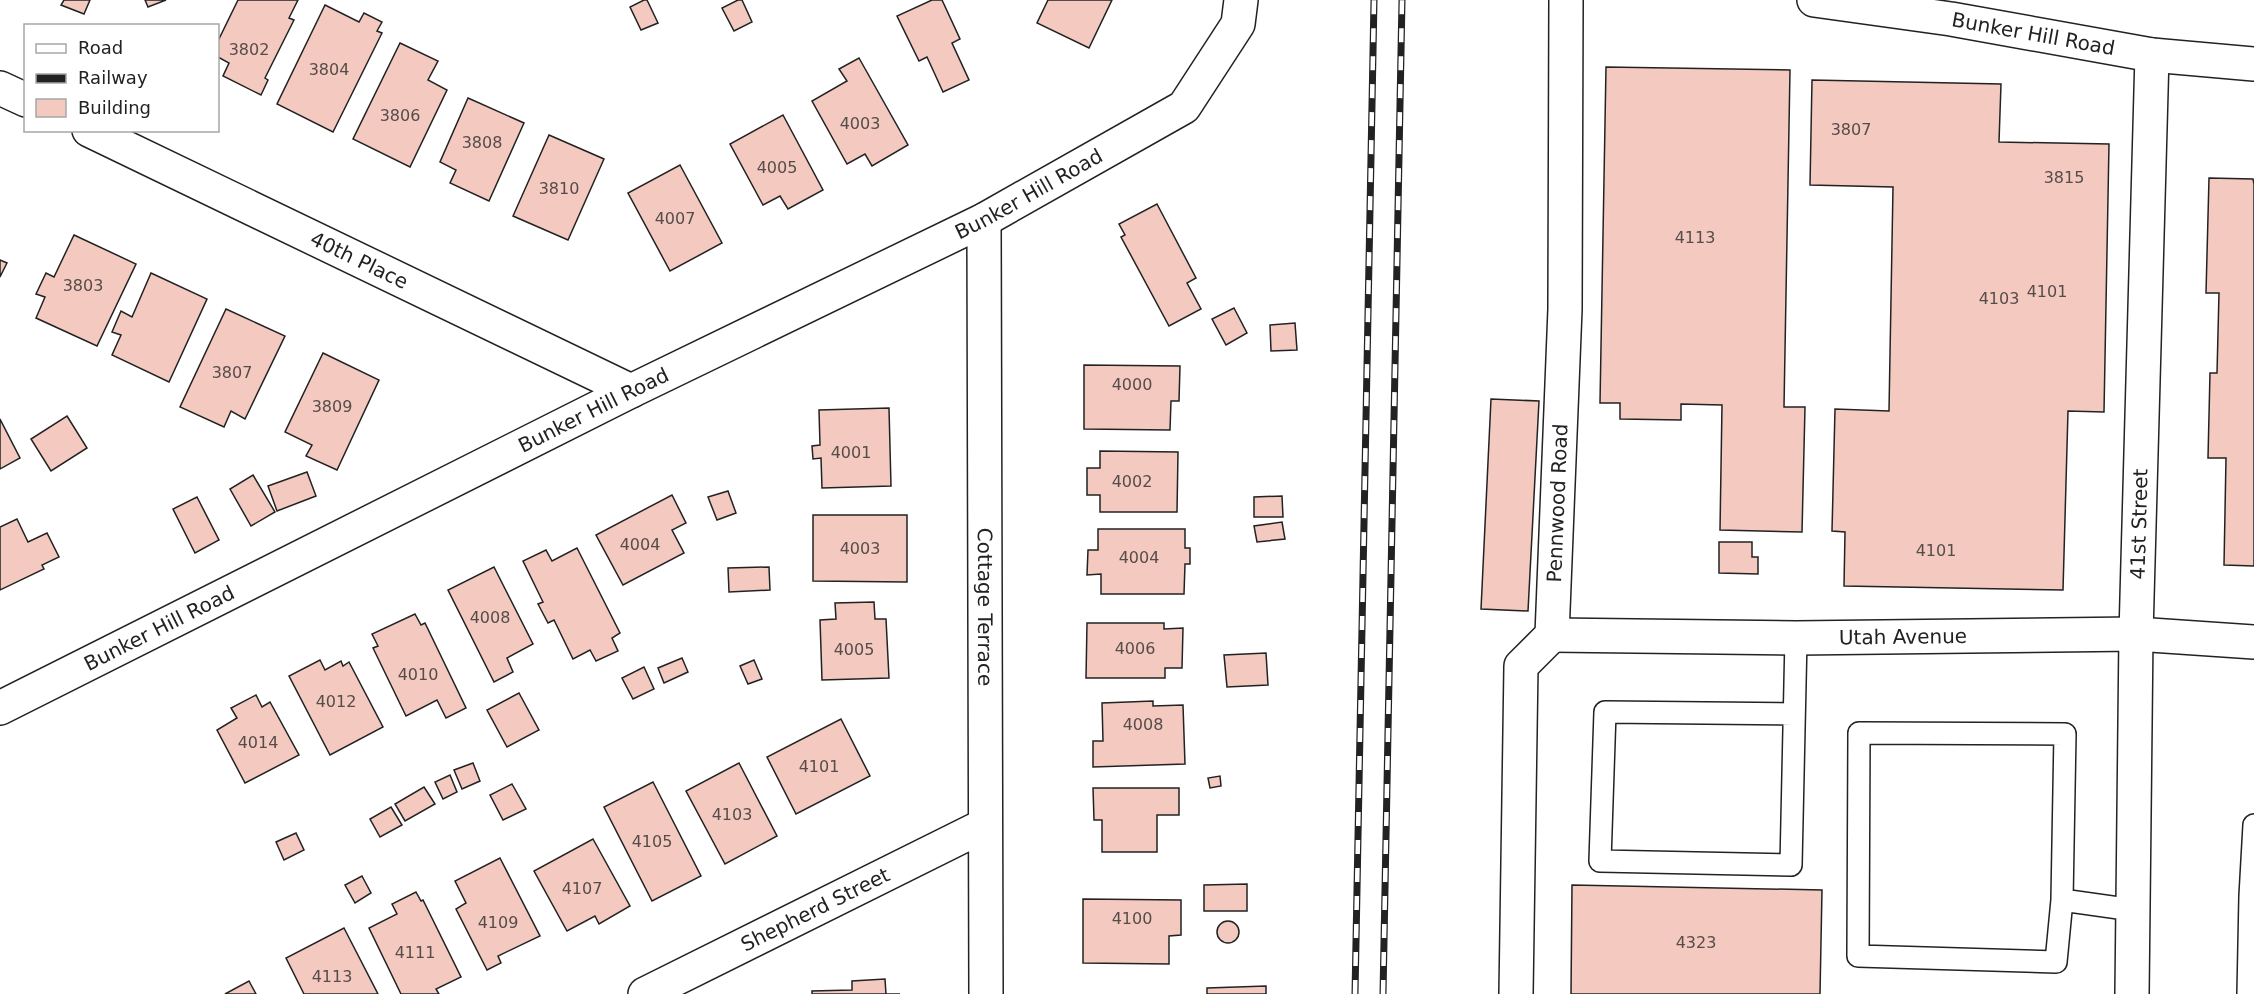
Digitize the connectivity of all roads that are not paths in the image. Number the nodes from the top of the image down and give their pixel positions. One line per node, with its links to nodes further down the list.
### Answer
1 (1566, 0): 13 (street, Pennwood Road)
2 (1814, 0): 3 (street, Bunker Hill Road)
3 (1951, 10): 5 (street, Bunker Hill Road)
4 (1240, 12): 10 (street, Bunker Hill Road)
5 (2152, 55): 6 (street, Bunker Hill Road); 12 (street, 41st Street)
6 (2254, 64)
7 (0, 88): 8 (street)
8 (24, 99)
9 (93, 132): 11 (street, 40th Place)
10 (984, 220): 11 (street, Bunker Hill Road); 18 (street, Cottage Terrace)
11 (631, 391): 16 (street, Bunker Hill Road)
12 (2136, 634): 14 (street, Utah Avenue); 15 (street, Utah Avenue); 22 (street, 41st Street)
13 (1552, 635): 14 (street, Utah Avenue); 25 (street)
14 (1796, 638): 17 (lane)
15 (2254, 642)
16 (0, 708)
17 (1794, 714): 17 (lane)
18 (985, 825): 23 (street, Shepherd Street); 24 (street, Cottage Terrace)
19 (2254, 825): 20 (lane)
20 (2252, 897): 27 (lane)
21 (2062, 900): 21 (lane); 22 (lane)
22 (2133, 910): 26 (street, 41st Street)
23 (645, 994)
24 (986, 994)
25 (1516, 994)
26 (2132, 994)
27 (2248, 994)

